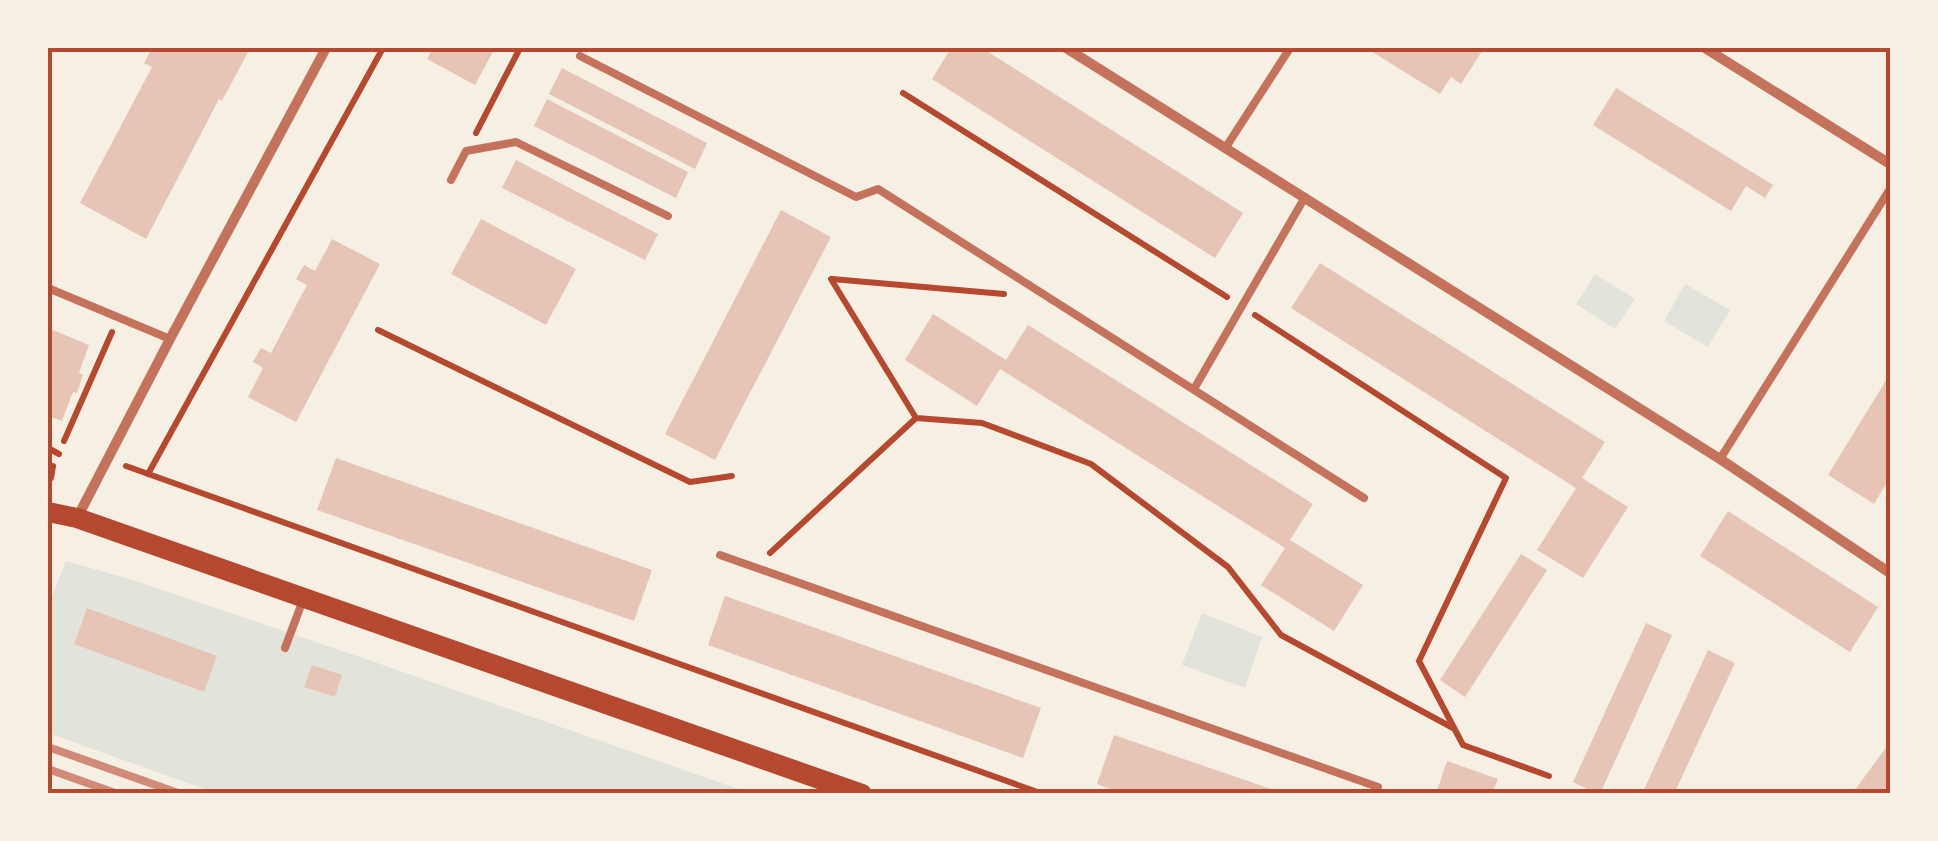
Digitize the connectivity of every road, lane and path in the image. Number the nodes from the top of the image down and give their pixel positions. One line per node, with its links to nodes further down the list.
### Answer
1 (326, 48): 21 (street)
2 (383, 48): 30 (path)
3 (520, 48): 10 (path)
4 (1066, 48): 9 (street)
5 (1290, 48): 9 (lane)
6 (1705, 48): 11 (street)
7 (580, 56): 17 (lane)
8 (902, 93): 18 (path)
9 (1226, 147): 14 (street)
10 (466, 152): 12 (lane); 15 (lane)
11 (1890, 164)
12 (451, 180)
13 (1890, 189): 27 (lane)
14 (1305, 198): 18 (lane); 27 (street)
15 (668, 216)
16 (48, 288): 19 (lane)
17 (1050, 298): 22 (lane); 23 (path)
18 (1242, 307): 22 (lane); 41 (path)
19 (118, 318): 21 (lane); 24 (path)
20 (378, 330): 31 (path)
21 (170, 339): 35 (street)
22 (1194, 389): 33 (lane)
23 (916, 418): 37 (path); 41 (path)
24 (64, 441)
25 (48, 448): 26 (path)
26 (59, 454)
27 (1720, 459): 38 (street)
28 (53, 466): 32 (path)
29 (126, 466): 30 (path)
30 (148, 474): 45 (path)
31 (732, 476)
32 (51, 478)
33 (1364, 498)
34 (48, 512): 35 (main road)
35 (77, 518): 39 (main road)
36 (720, 555): 37 (lane)
37 (755, 568): 43 (lane)
38 (1890, 574)
39 (304, 596): 40 (lane); 44 (main road)
40 (285, 648)
41 (1454, 728): 42 (path)
42 (1549, 776)
43 (1378, 787)
44 (862, 794)
45 (1043, 794)

